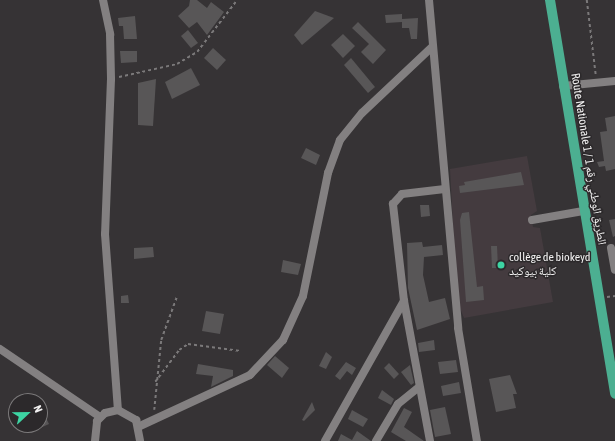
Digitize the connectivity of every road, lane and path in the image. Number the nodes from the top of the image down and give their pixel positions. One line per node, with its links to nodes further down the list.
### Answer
1 (103, 0): 7 (street)
2 (237, 0): 7 (path)
3 (429, 0): 6 (street)
4 (550, 0): 10 (main road, Route Nationale 1 / الطريق الوطني رقم 1)
5 (587, 0): 9 (path)
6 (432, 47): 11 (street); 25 (street)
7 (111, 79): 23 (street)
8 (615, 81): 9 (street)
9 (596, 83): 10 (street)
10 (563, 86): 12 (main road, Route Nationale 1 / الطريق الوطني رقم 1)
11 (445, 188): 17 (street); 32 (street)
12 (583, 211): 13 (street); 22 (main road, Route Nationale 1 / الطريق الوطني رقم 1)
13 (532, 220)
14 (611, 248): 15 (street)
15 (615, 270)
16 (177, 296): 20 (path)
17 (404, 301): 21 (street); 29 (street)
18 (0, 349): 24 (street)
19 (241, 351): 20 (path)
20 (155, 382): 25 (path)
21 (419, 387): 30 (street); 31 (street)
22 (615, 394)
23 (118, 410): 24 (street); 26 (street)
24 (100, 417): 27 (street)
25 (154, 420): 26 (street)
26 (140, 426): 28 (street)
27 (95, 441)
28 (140, 441)
29 (325, 441)
30 (376, 441)
31 (429, 441)
32 (477, 441)

